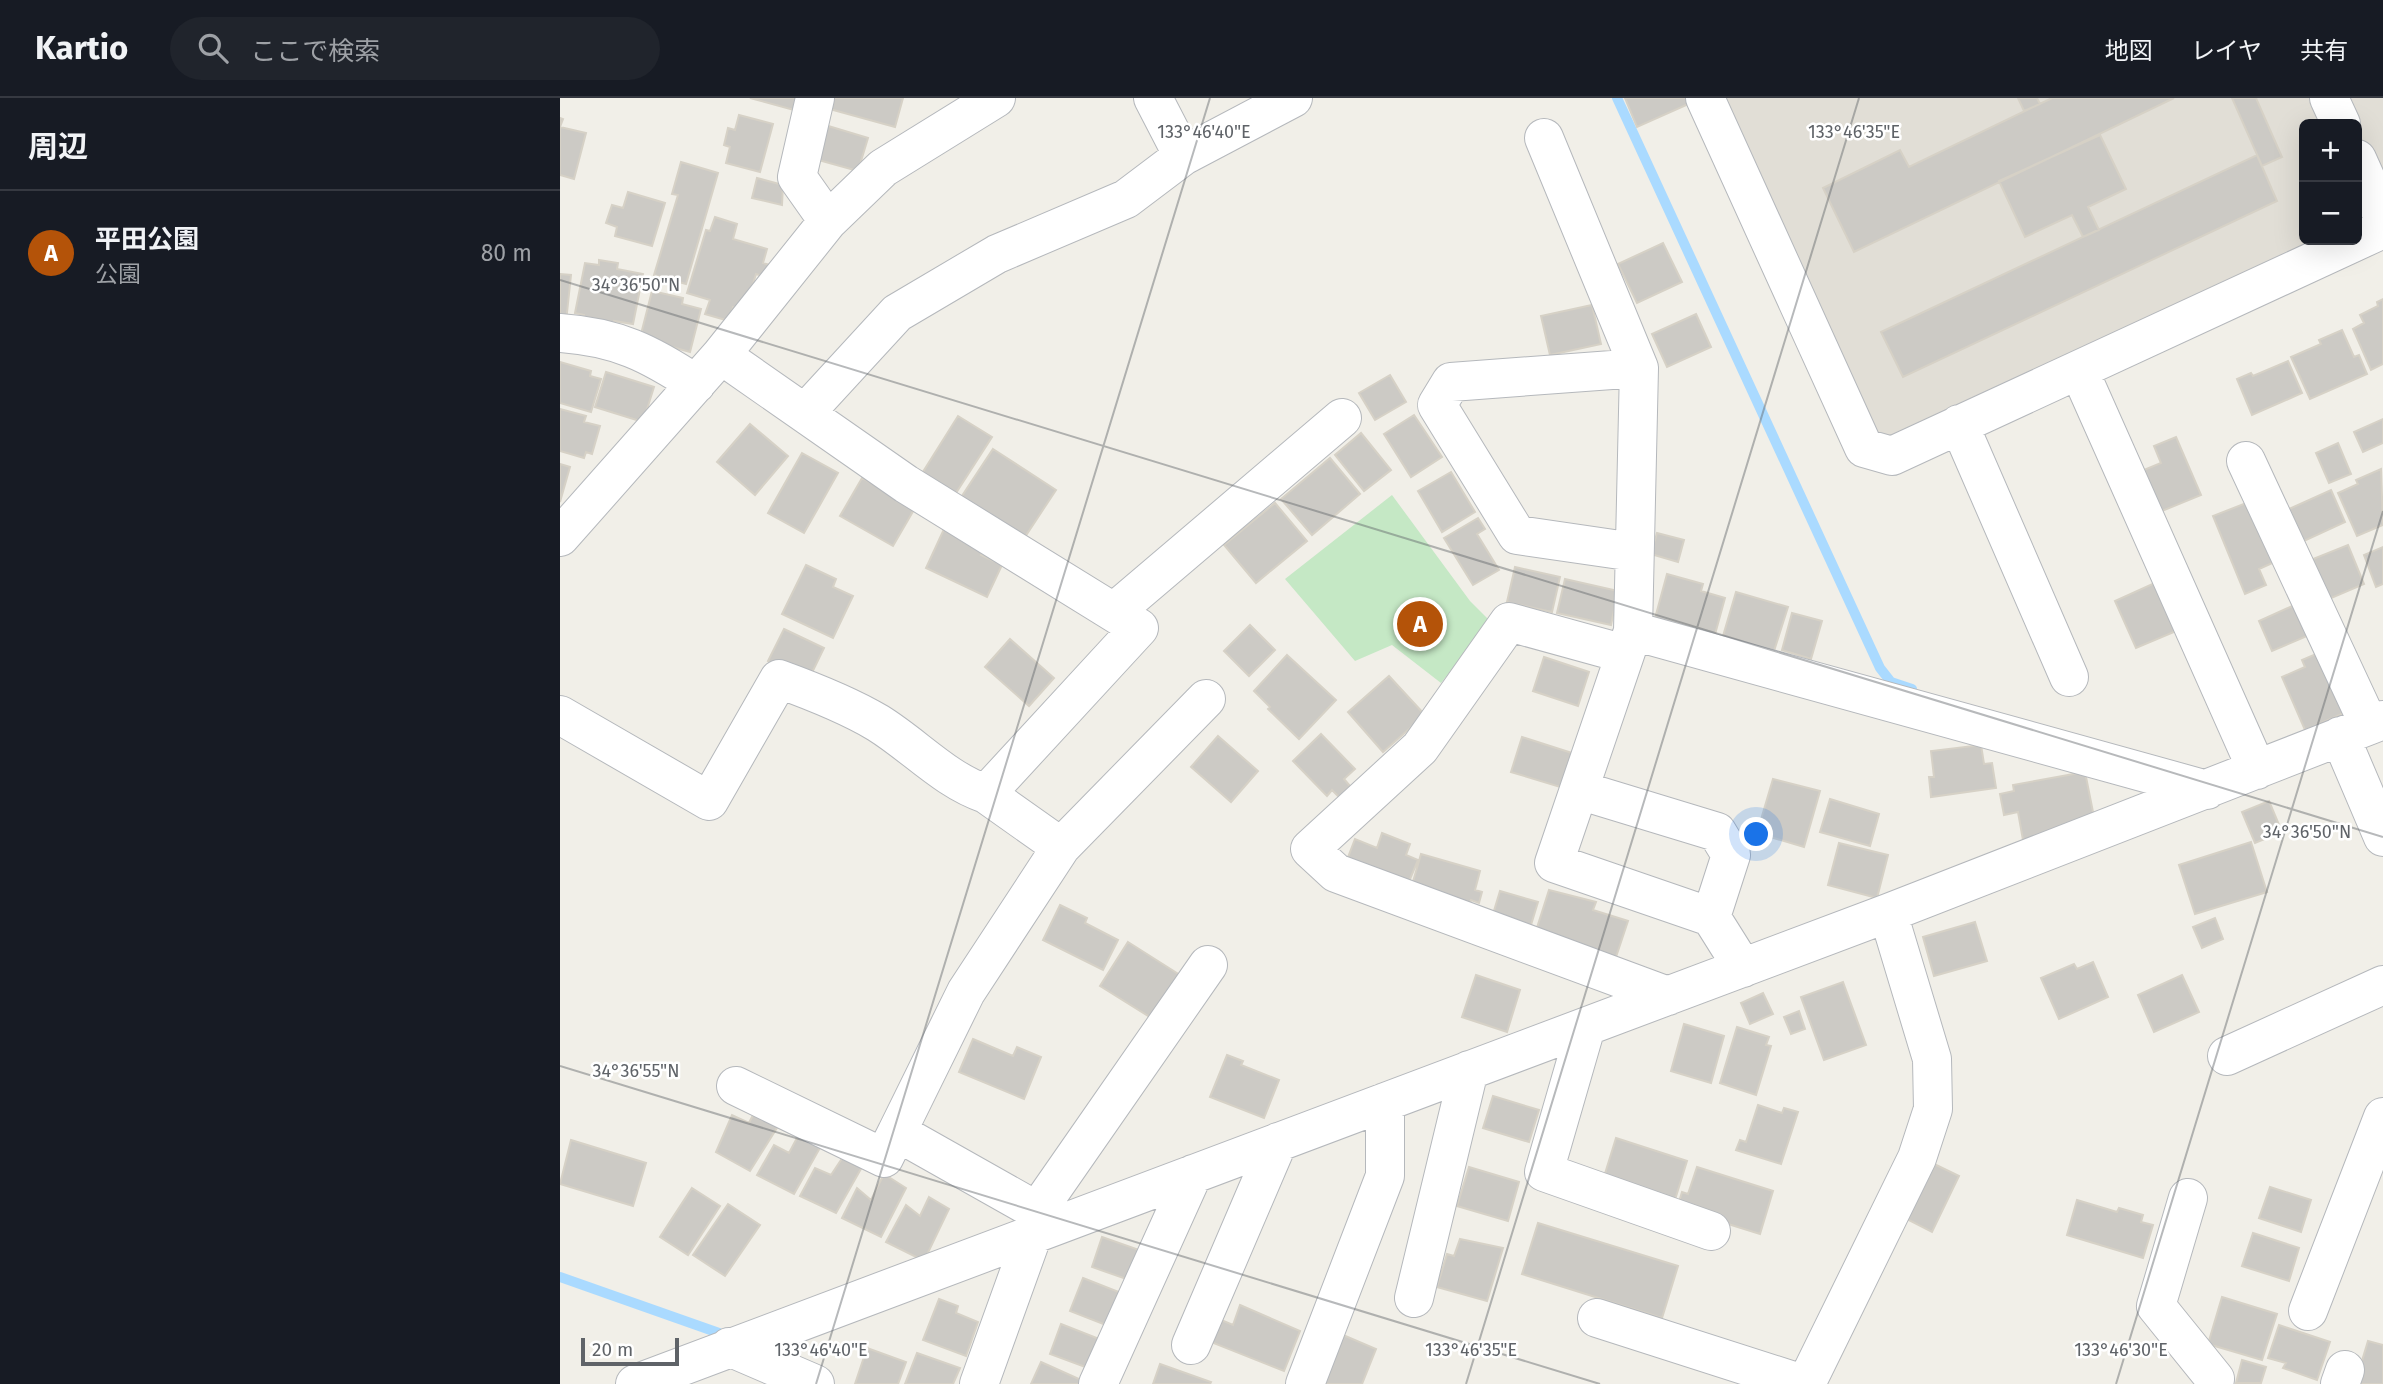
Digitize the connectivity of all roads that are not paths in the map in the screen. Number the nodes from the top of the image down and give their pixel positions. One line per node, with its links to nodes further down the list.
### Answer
1 (815, 98): 13 (street)
2 (996, 98): 7 (street)
3 (1153, 98): 10 (street)
4 (1293, 98): 10 (street)
5 (1705, 98): 22 (street)
6 (2329, 98): 8 (street)
7 (961, 109): 13 (street)
8 (2339, 119)
9 (1544, 138): 17 (street)
10 (1183, 156): 20 (street)
11 (2362, 170): 12 (street)
12 (2383, 217)
13 (828, 220): 16 (street)
14 (2383, 229): 18 (street)
15 (560, 333): 19 (street)
16 (721, 355): 19 (street); 20 (street)
17 (1639, 368): 25 (street); 25 (street)
18 (2079, 370): 22 (street); 32 (street)
19 (696, 384): 24 (street)
20 (805, 413): 26 (street)
21 (1342, 418): 26 (street)
22 (1959, 424): 28 (street)
23 (2246, 461): 31 (street)
24 (560, 537)
25 (1634, 552): 27 (street)
26 (1114, 612): 35 (street)
27 (1629, 642): 33 (street); 34 (street); 43 (street)
28 (2068, 677)
29 (1206, 699): 37 (street)
30 (560, 715): 35 (street)
31 (2359, 730): 32 (street); 36 (street)
32 (2252, 760): 34 (street)
33 (1578, 790): 39 (street); 39 (street)
34 (2207, 790): 38 (street)
35 (986, 794): 37 (street)
36 (2383, 837)
37 (1060, 847): 50 (street)
38 (1888, 913): 41 (street); 66 (street)
39 (1712, 917): 41 (street)
40 (1208, 965): 54 (street)
41 (1743, 968): 43 (street)
42 (2383, 985): 45 (street)
43 (1668, 996): 44 (street)
44 (1586, 1027): 46 (street); 55 (street)
45 (2227, 1056)
46 (1469, 1070): 48 (street); 56 (street)
47 (736, 1086): 50 (street)
48 (1385, 1102): 51 (street); 65 (street)
49 (2383, 1117): 57 (street)
50 (897, 1132): 54 (street)
51 (1278, 1142): 52 (street); 59 (street)
52 (1193, 1174): 54 (street); 64 (street)
53 (2188, 1198): 67 (street)
54 (1043, 1223): 60 (street); 63 (street)
55 (1711, 1231)
56 (1414, 1298)
57 (2308, 1311)
58 (1597, 1318): 66 (street)
59 (1191, 1345)
60 (750, 1365): 61 (street); 62 (street)
61 (635, 1384)
62 (815, 1384)
63 (979, 1384)
64 (1098, 1384)
65 (1305, 1384)
66 (1805, 1384)
67 (2214, 1384)

